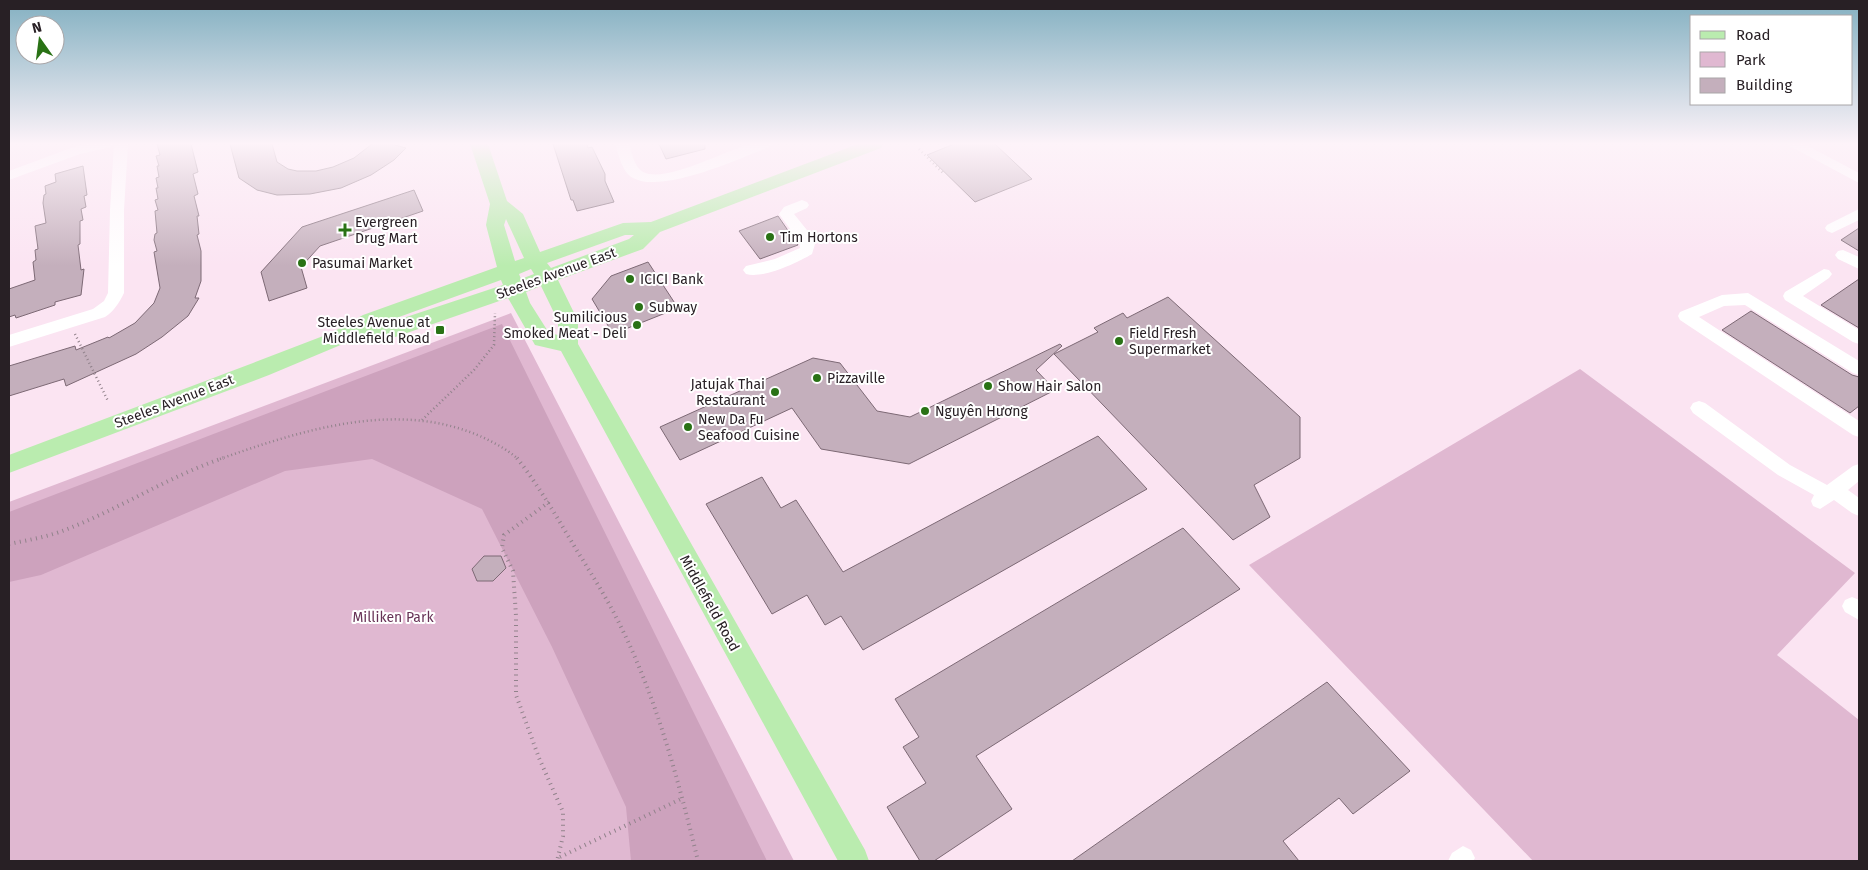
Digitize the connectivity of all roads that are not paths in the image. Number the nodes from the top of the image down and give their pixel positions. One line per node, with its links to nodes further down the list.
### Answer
1 (119, 185): 15 (street)
2 (492, 185): 4 (main road, Middlefield Road)
3 (768, 185): 10 (main road, Steeles Avenue East)
4 (499, 204): 10 (main road, Middlefield Road); 13 (main road, Middlefield Road)
5 (802, 204): 11 (street)
6 (1859, 214): 7 (street)
7 (1832, 228)
8 (1843, 255): 9 (street)
9 (1859, 264)
10 (541, 269): 13 (main road, Steeles Avenue East); 16 (main road, Middlefield Road)
11 (751, 270)
12 (1824, 274): 14 (street)
13 (511, 280): 16 (main road, Middlefield Road); 20 (main road, Steeles Avenue East)
14 (1859, 338)
15 (9, 341)
16 (568, 344): 24 (main road, Middlefield Road)
17 (1859, 369): 19 (street)
18 (1699, 408): 22 (street)
19 (1859, 430)
20 (9, 464)
21 (1859, 471): 22 (street)
22 (1827, 496): 23 (street)
23 (1859, 508)
24 (854, 861)

